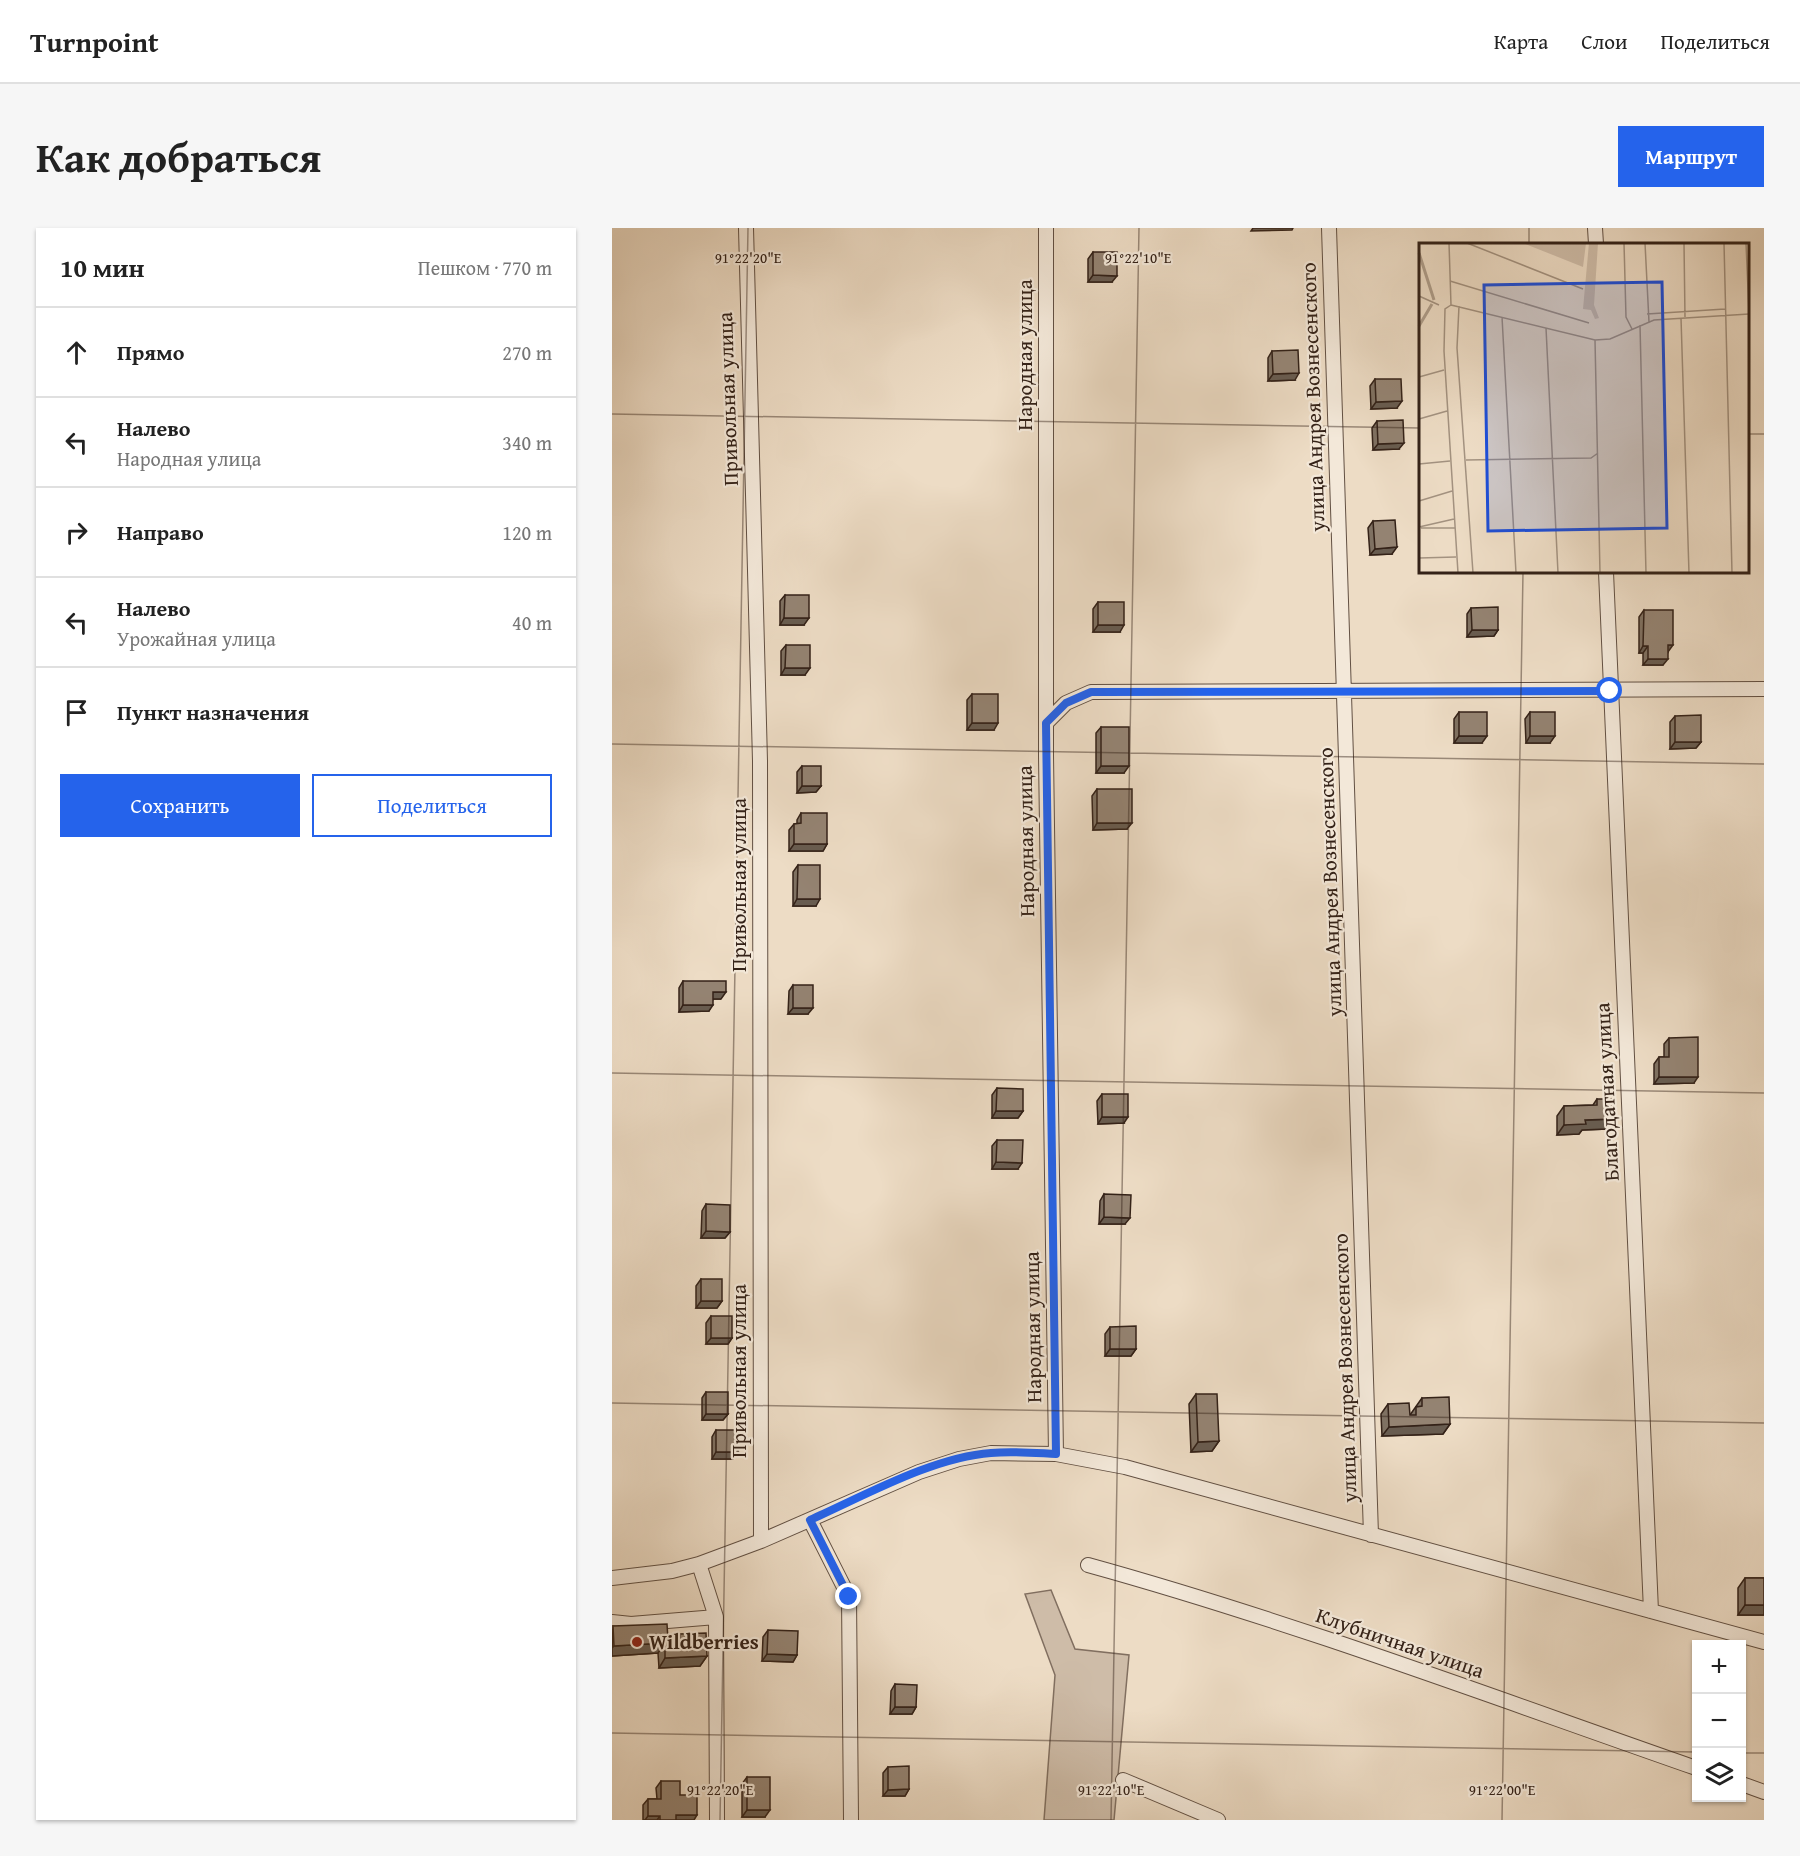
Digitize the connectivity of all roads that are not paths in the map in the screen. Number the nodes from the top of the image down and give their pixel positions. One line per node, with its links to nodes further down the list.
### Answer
1 (746, 228): 14 (street, Привольная улица)
2 (1046, 228): 10 (street, Народная улица)
3 (1329, 228): 8 (street, улица Андрея Вознесенского)
4 (1595, 228): 5 (street)
5 (1596, 243)
6 (1606, 573): 9 (street, Благодатная улица)
7 (1764, 689): 9 (street)
8 (1345, 690): 9 (street); 10 (street); 13 (street, улица Андрея Вознесенского)
9 (1610, 691): 18 (street, Благодатная улица)
10 (1046, 723): 11 (street, Народная улица)
11 (1056, 1454): 12 (street); 13 (street)
12 (810, 1520): 14 (street); 27 (street)
13 (1371, 1535): 18 (street)
14 (760, 1541): 15 (street)
15 (699, 1564): 17 (street); 19 (street)
16 (1088, 1565): 22 (street, Клубничная улица)
17 (612, 1578)
18 (1650, 1611): 21 (street)
19 (716, 1617): 20 (street); 26 (street)
20 (612, 1622)
21 (1764, 1642)
22 (1692, 1767)
23 (1123, 1780): 28 (street)
24 (1746, 1785): 25 (street)
25 (1764, 1792)
26 (717, 1820)
27 (851, 1820)
28 (1218, 1820)

